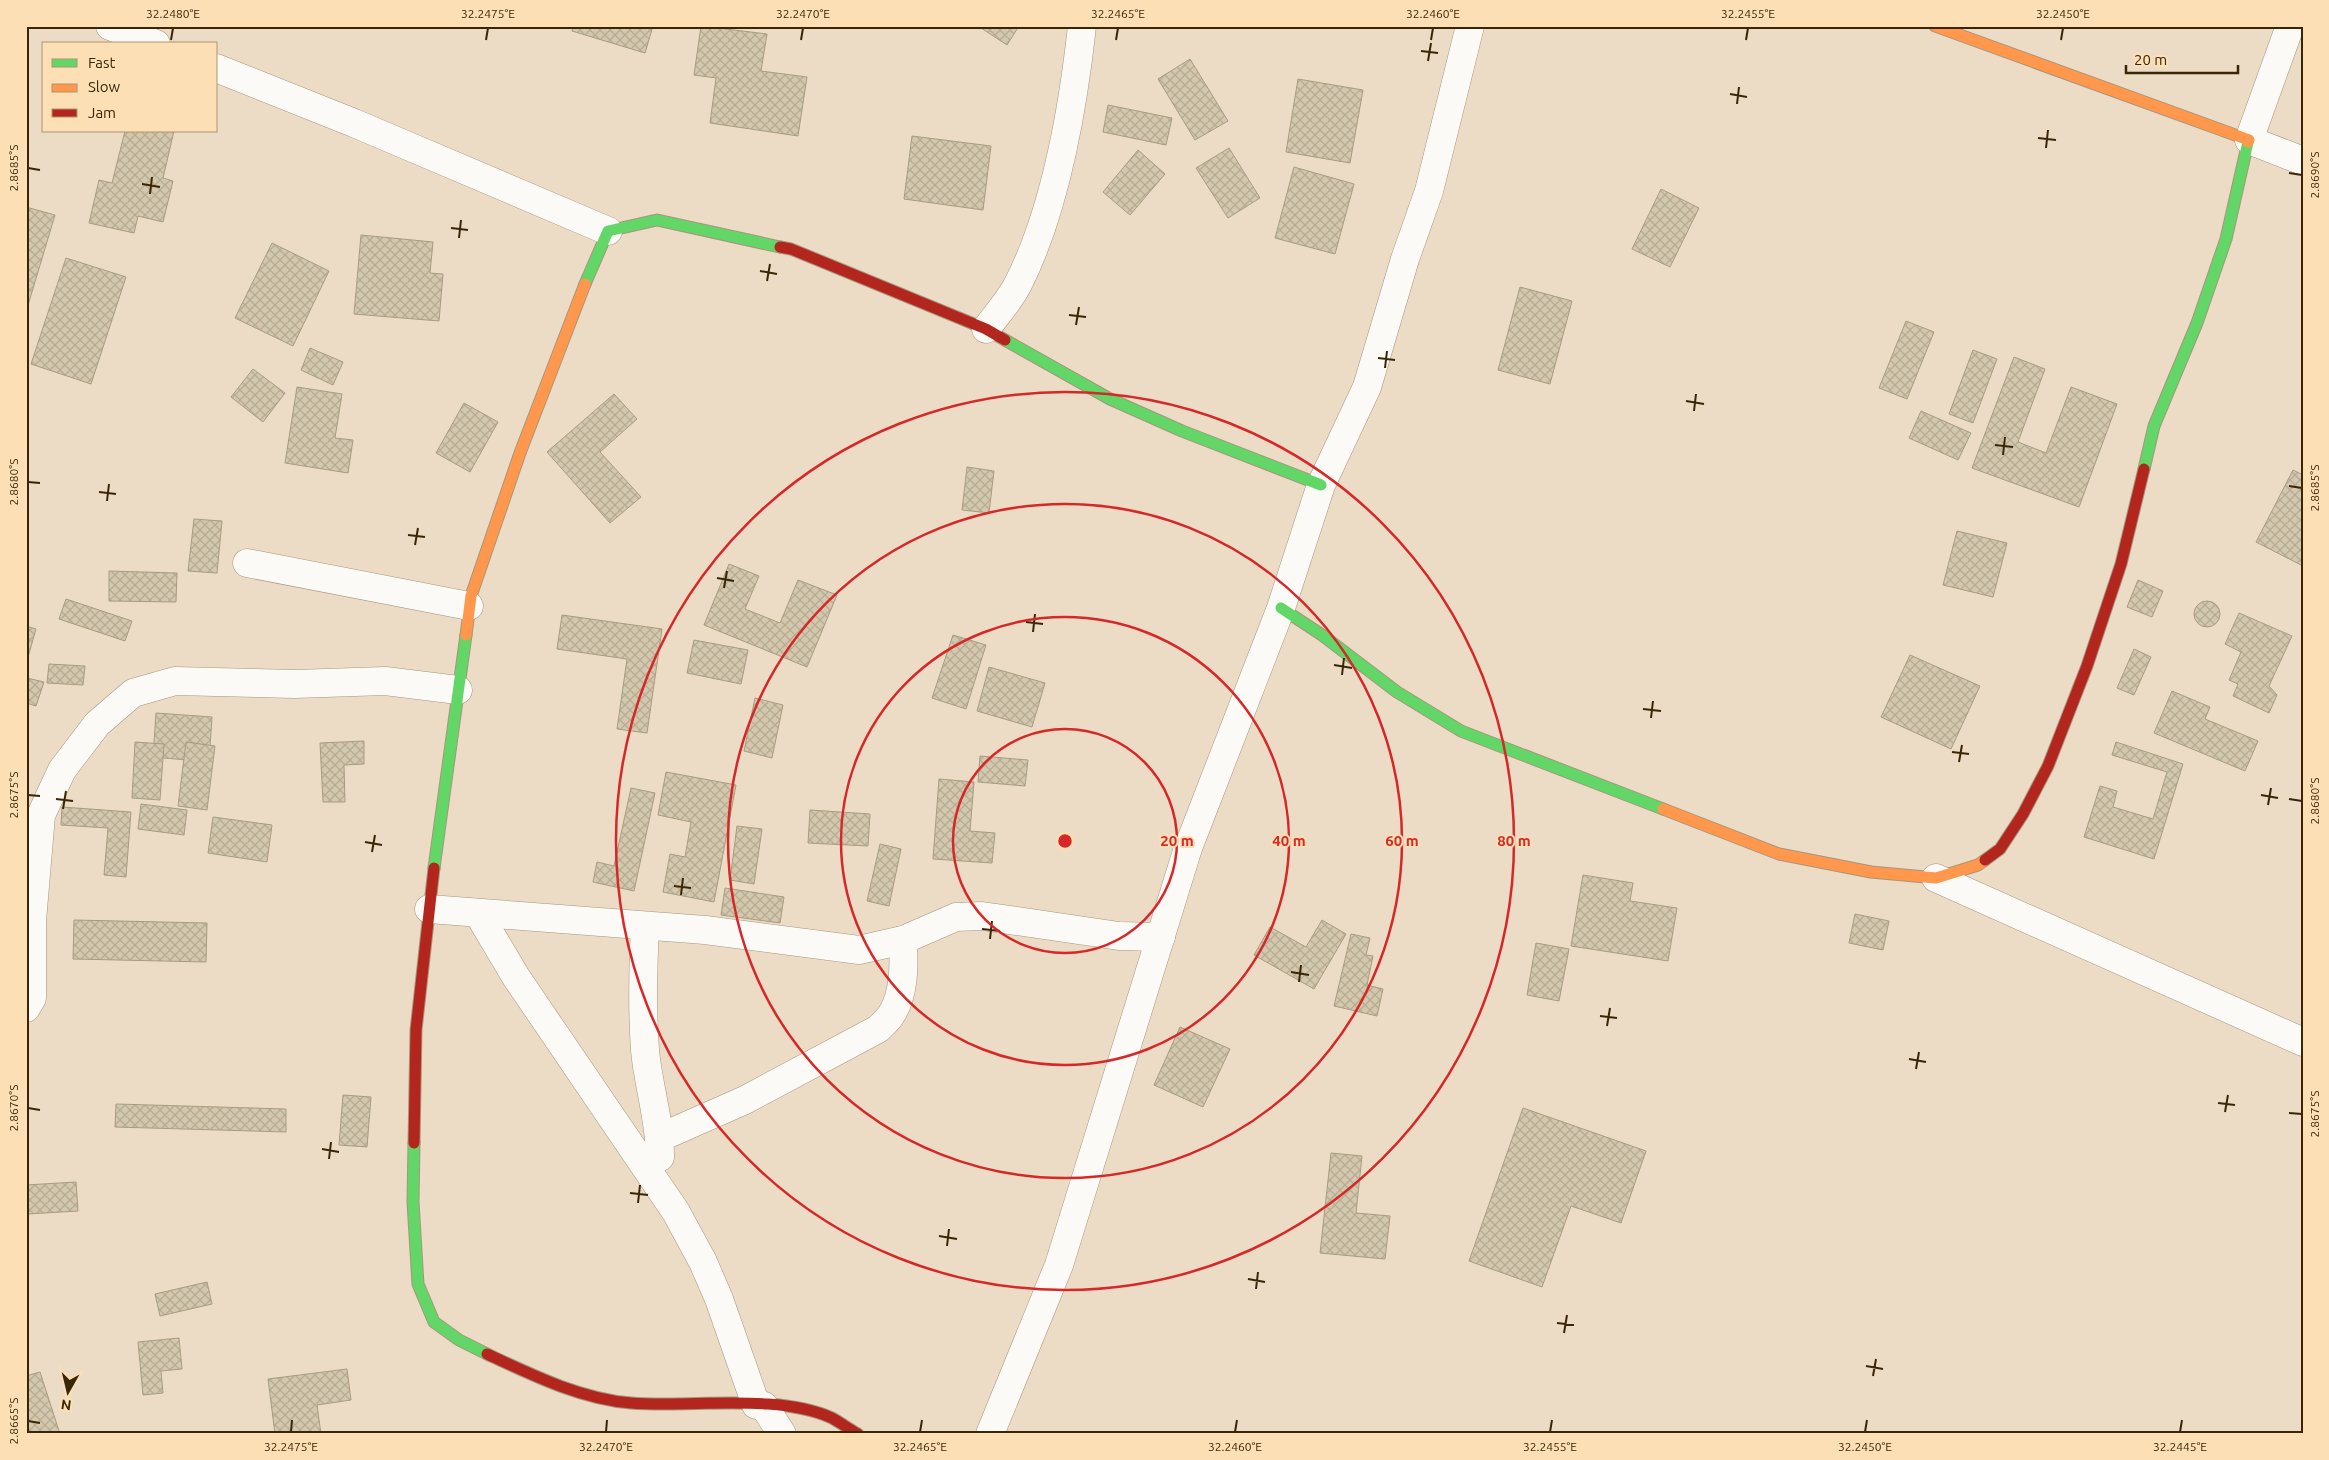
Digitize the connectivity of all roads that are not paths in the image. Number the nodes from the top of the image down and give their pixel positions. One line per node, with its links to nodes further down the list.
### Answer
1 (110, 26): 6 (street)
2 (1082, 26): 11 (street)
3 (1470, 26): 12 (street)
4 (1935, 26): 8 (street)
5 (2290, 26): 8 (street)
6 (151, 42)
7 (218, 69): 10 (street)
8 (2249, 140): 9 (street); 17 (street)
9 (2303, 162)
10 (608, 230): 11 (street); 14 (street)
11 (986, 329): 12 (street)
12 (1321, 485): 15 (street)
13 (247, 562): 14 (street)
14 (469, 606): 16 (street)
15 (1281, 608): 17 (street); 21 (street)
16 (458, 690): 18 (street); 23 (street)
17 (1936, 878): 24 (street)
18 (429, 909): 19 (street); 27 (street)
19 (478, 913): 20 (street); 26 (street)
20 (645, 926): 22 (street); 25 (street)
21 (1162, 936): 22 (street); 30 (street)
22 (904, 940): 25 (street)
23 (26, 1008)
24 (2303, 1042)
25 (659, 1138): 26 (street)
26 (660, 1190): 27 (street)
27 (760, 1405): 28 (street); 29 (street)
28 (782, 1434)
29 (858, 1434)
30 (990, 1434)

